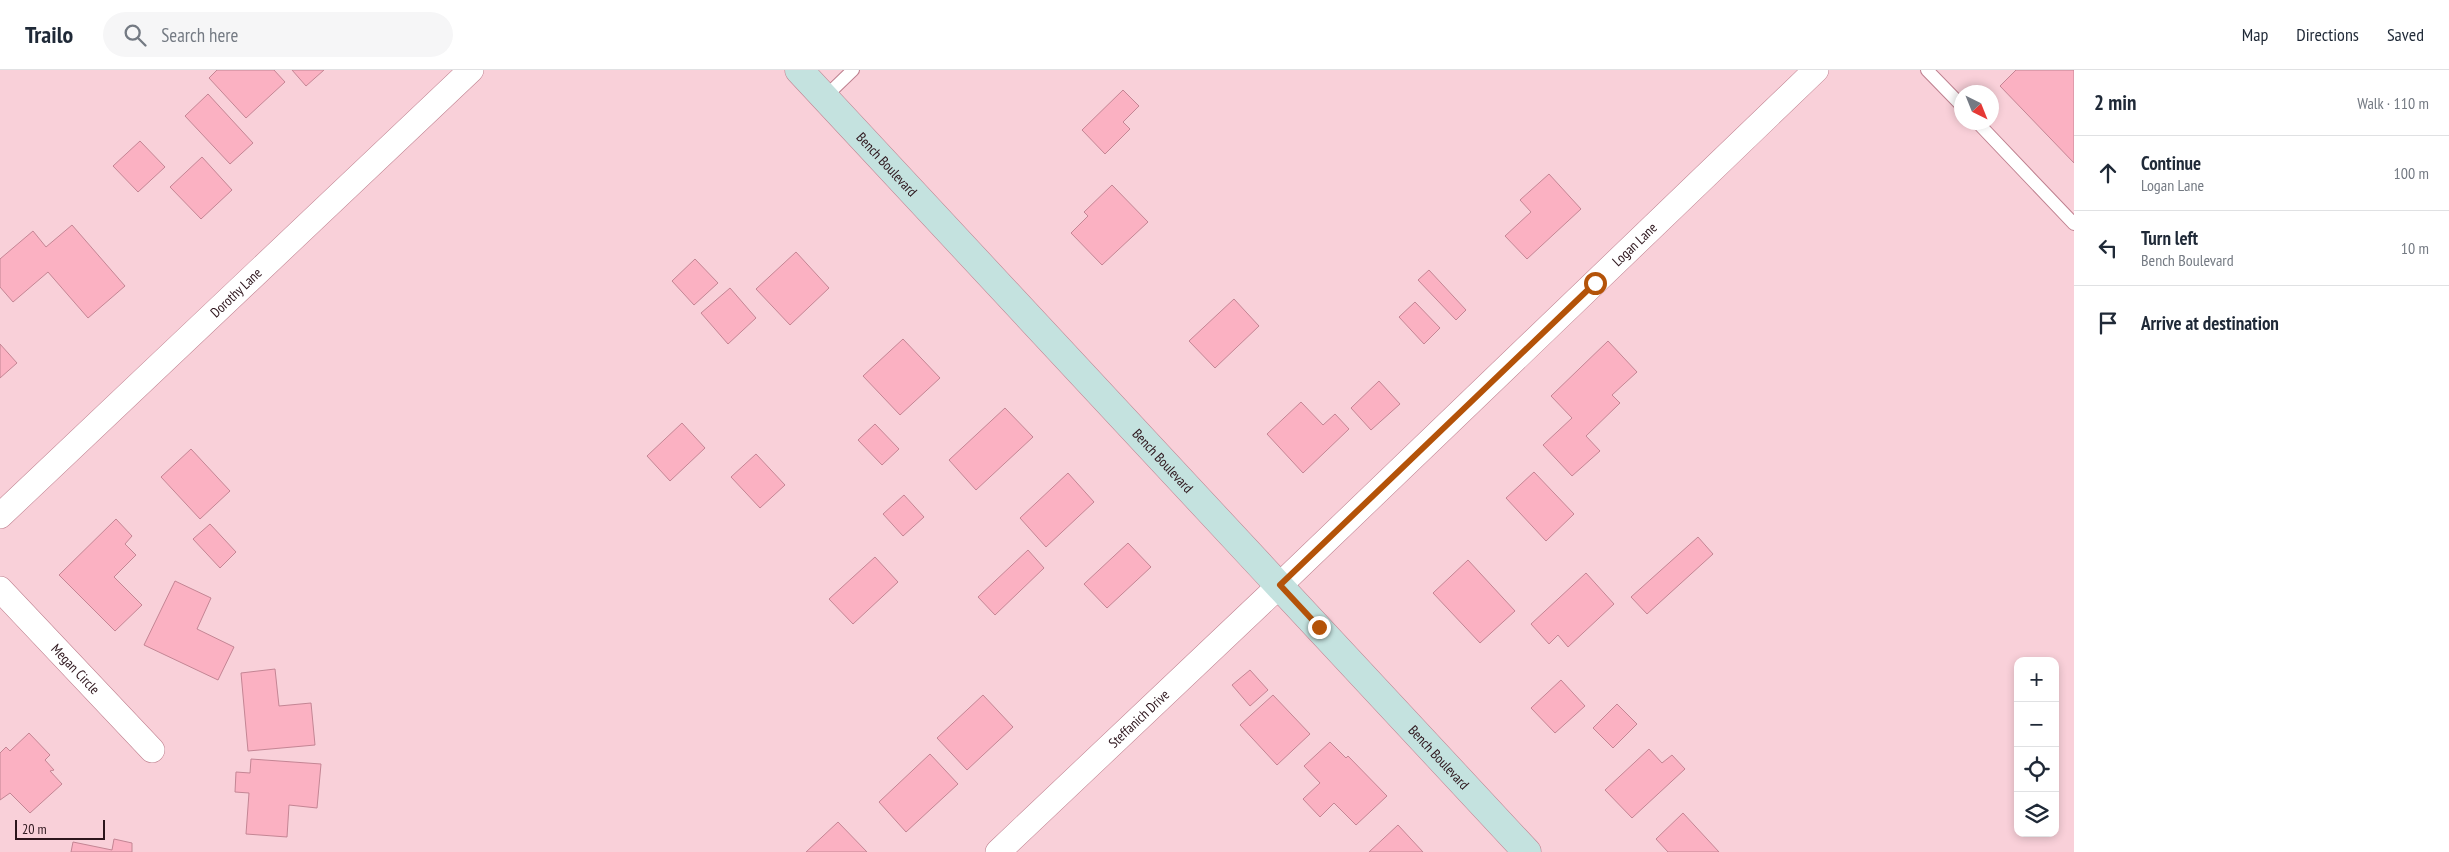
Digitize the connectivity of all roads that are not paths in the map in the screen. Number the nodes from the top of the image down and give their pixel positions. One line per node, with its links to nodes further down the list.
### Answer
1 (471, 70): 10 (street, Dorothy Lane)
2 (799, 70): 6 (main road, Bench Boulevard)
3 (854, 70): 6 (lane)
4 (1816, 70): 11 (street, Logan Lane)
5 (1927, 70): 7 (lane)
6 (825, 97): 11 (main road, Bench Boulevard)
7 (1954, 98)
8 (1985, 130): 9 (lane)
9 (2074, 224)
10 (0, 516)
11 (1280, 585): 14 (street, Steffanich Drive); 15 (main road, Bench Boulevard)
12 (0, 588): 13 (street, Megan Circle)
13 (152, 750)
14 (998, 852)
15 (1527, 852)

